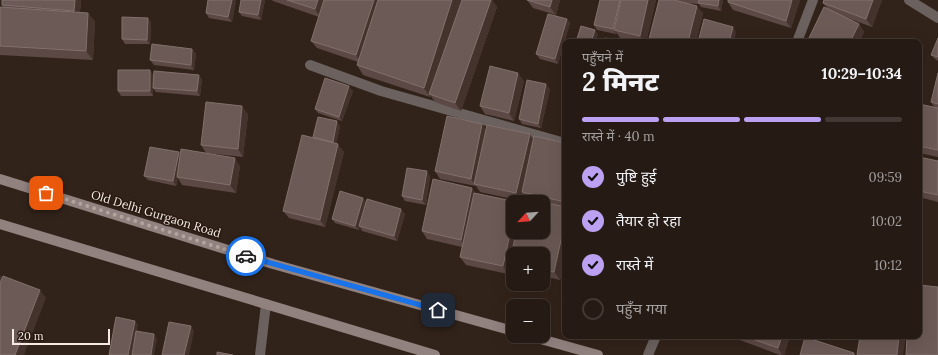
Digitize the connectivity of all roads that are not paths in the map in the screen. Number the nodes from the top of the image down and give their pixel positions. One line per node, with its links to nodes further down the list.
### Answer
1 (813, 0): 5 (street)
2 (909, 0): 3 (street)
3 (926, 5): 4 (street)
4 (938, 18)
5 (798, 39)
6 (310, 65): 7 (street)
7 (562, 141)
8 (0, 179): 11 (main road, Old Delhi Gurgaon Road)
9 (0, 224): 10 (main road)
10 (266, 304): 14 (street); 15 (main road)
11 (506, 329)
12 (655, 339): 17 (street)
13 (550, 342): 16 (main road)
14 (260, 355)
15 (435, 355)
16 (598, 355)
17 (648, 355)

